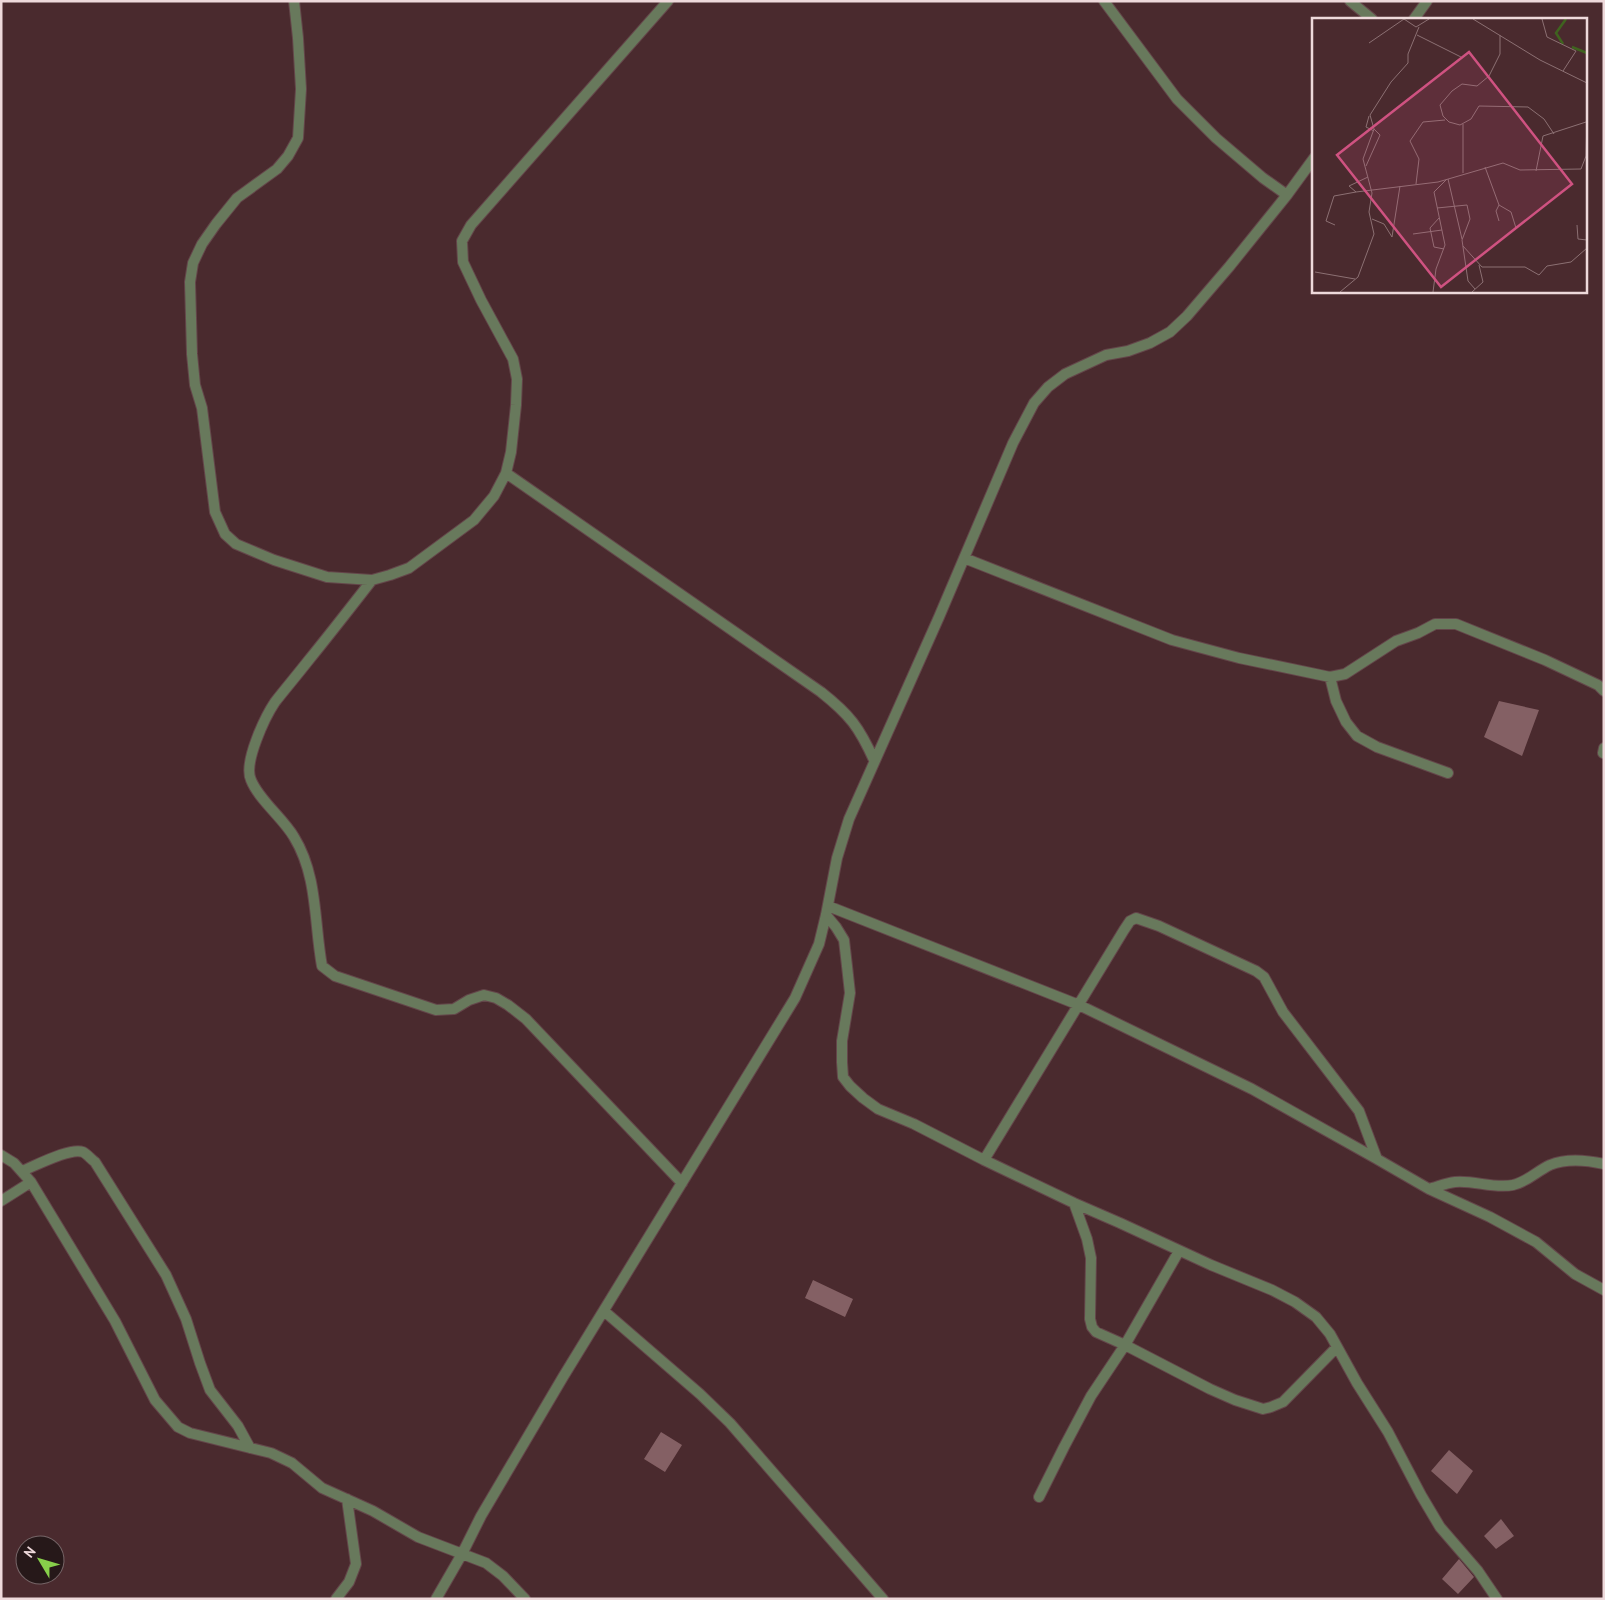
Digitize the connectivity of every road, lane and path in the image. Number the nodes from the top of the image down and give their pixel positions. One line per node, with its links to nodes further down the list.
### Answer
1 (294, 1): 12 (street)
2 (668, 1): 10 (street)
3 (1104, 1): 9 (street)
4 (1350, 1): 6 (street)
5 (1427, 1): 7 (street)
6 (1371, 18)
7 (1415, 18)
8 (1312, 161): 9 (street)
9 (1287, 195): 11 (street)
10 (506, 473): 12 (street); 15 (street)
11 (964, 558): 13 (street); 15 (street)
12 (372, 580): 25 (street)
13 (1330, 677): 14 (street); 16 (street)
14 (1604, 691)
15 (874, 760): 17 (street)
16 (1448, 773)
17 (827, 910): 18 (street); 21 (street); 25 (street)
18 (1079, 1005): 20 (street); 20 (street); 21 (street)
19 (1, 1155): 23 (street)
20 (1377, 1159): 26 (street)
21 (984, 1160): 28 (street)
22 (1604, 1164): 26 (street)
23 (22, 1171): 24 (street); 34 (street)
24 (31, 1182): 27 (street); 34 (street)
25 (682, 1183): 31 (street)
26 (1429, 1189): 30 (street)
27 (1, 1201)
28 (1074, 1203): 29 (street); 32 (street)
29 (1180, 1251): 32 (street); 33 (street)
30 (1604, 1290)
31 (604, 1311): 37 (street); 41 (street)
32 (1126, 1345): 33 (street); 35 (street)
33 (1337, 1347): 42 (street)
34 (250, 1448): 36 (street)
35 (1039, 1497)
36 (347, 1499): 37 (street); 38 (street)
37 (462, 1554): 39 (street); 40 (street)
38 (336, 1599)
39 (436, 1599)
40 (525, 1599)
41 (883, 1599)
42 (1497, 1599)

